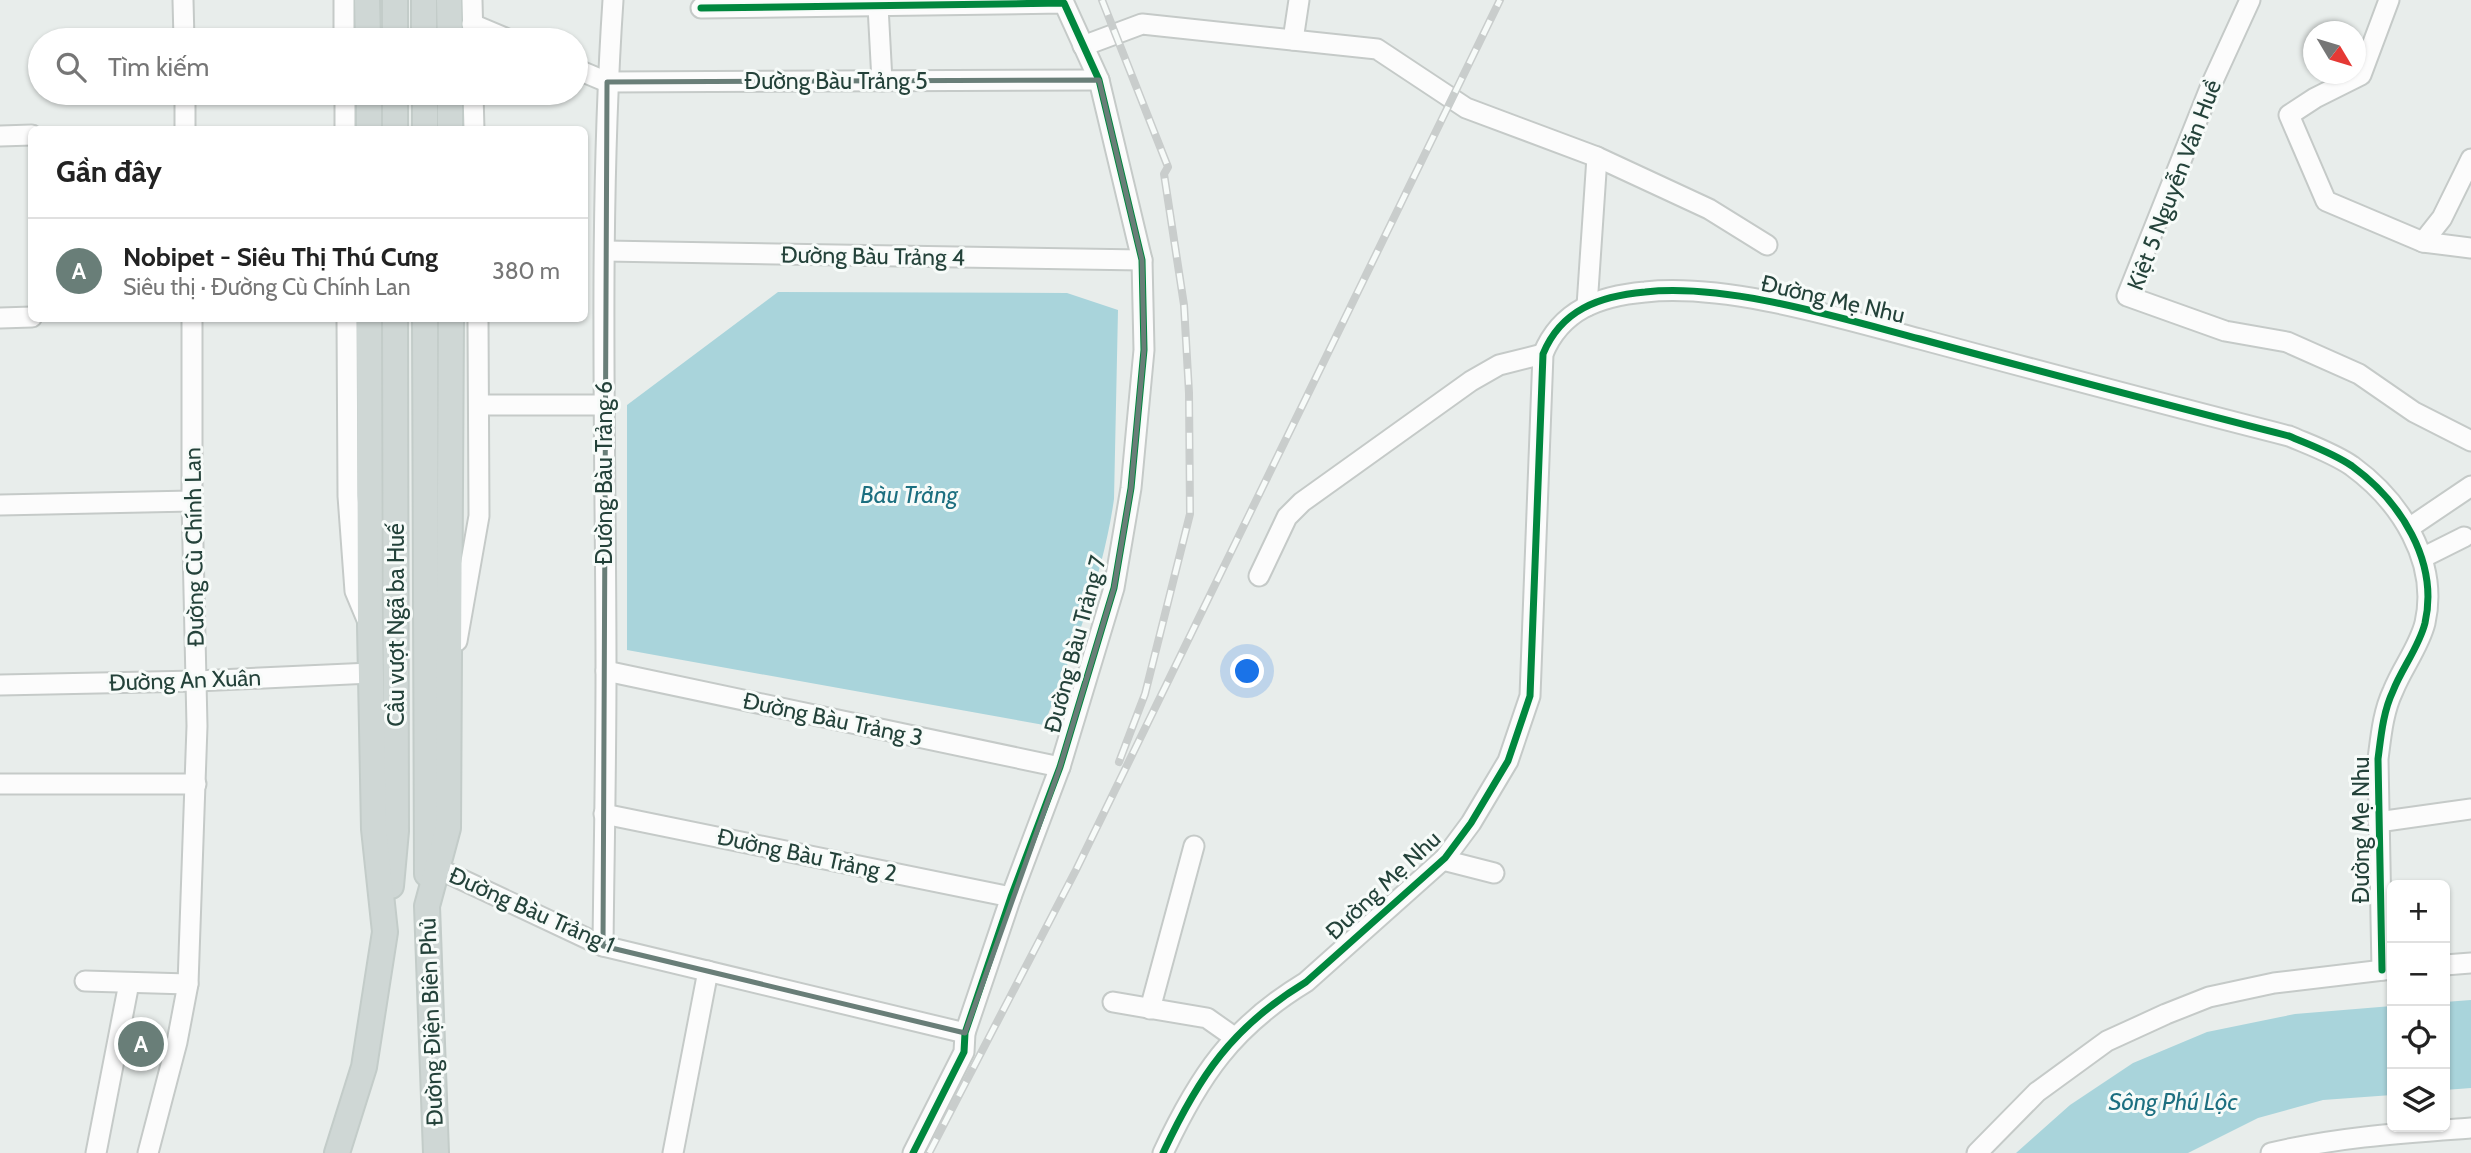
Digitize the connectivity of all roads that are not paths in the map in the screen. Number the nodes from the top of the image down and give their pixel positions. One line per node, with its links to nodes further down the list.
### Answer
1 (184, 0): 15 (street)
2 (344, 0): 16 (street)
3 (367, 0): 17 (main road)
4 (395, 0): 18 (main road)
5 (424, 0): 19 (main road)
6 (449, 0): 20 (main road)
7 (472, 0): 21 (street)
8 (612, 0): 27 (street, Đường Bàu Trảng 6)
9 (1299, 0): 22 (street)
10 (2250, 0): 64 (street, Kiệt 5 Nguyễn Văn Huề)
11 (2389, 0): 46 (street)
12 (772, 4): 13 (street); 14 (street)
13 (878, 6): 23 (street, Đường Bàu Trảng 7); 26 (street)
14 (701, 8)
15 (184, 28)
16 (344, 28)
17 (368, 28)
18 (395, 28)
19 (424, 28)
20 (450, 28)
21 (472, 28)
22 (1293, 40): 23 (street, Đường Mẹ Nhu); 44 (street, Đường Mẹ Nhu)
23 (1083, 46): 25 (street, Đường Bàu Trảng 7)
24 (588, 74): 27 (street, Đường Bàu Trảng 5)
25 (1099, 80): 26 (street, Đường Bàu Trảng 5); 50 (street, Đường Bàu Trảng 7)
26 (882, 81): 27 (street, Đường Bàu Trảng 5)
27 (607, 82): 49 (street, Đường Bàu Trảng 6)
28 (185, 105): 35 (street)
29 (345, 105): 36 (street)
30 (369, 105): 37 (main road)
31 (395, 105): 38 (main road)
32 (425, 105): 39 (main road)
33 (450, 105): 40 (main road)
34 (474, 105): 41 (street)
35 (186, 126)
36 (345, 126)
37 (369, 126)
38 (395, 126)
39 (425, 126)
40 (450, 126)
41 (474, 126)
42 (28, 135): 43 (street)
43 (0, 136)
44 (1597, 156): 47 (street, Đường Mẹ Nhu); 51 (street)
45 (2471, 159): 46 (street)
46 (2423, 242): 48 (street)
47 (1767, 245)
48 (2471, 248)
49 (605, 251): 50 (street, Đường Bàu Trảng 4); 63 (street, Đường Bàu Trảng 6)
50 (1142, 260): 78 (street, Đường Bàu Trảng 7)
51 (1587, 306): 61 (street, Đường Mẹ Nhu); 68 (street, Đường Mẹ Nhu)
52 (28, 317): 53 (street)
53 (0, 318)
54 (192, 322): 66 (street, Đường Cù Chính Lan)
55 (347, 322): 72 (street)
56 (369, 322): 72 (main road, Cầu vượt Ngã ba Huế)
57 (395, 322): 90 (main road, Cầu vượt Ngã ba Huế)
58 (425, 322): 89 (main road, Cầu vượt Ngã ba Huế)
59 (450, 322): 76 (main road)
60 (478, 322): 62 (street)
61 (1543, 354): 71 (street); 85 (street, Đường Mẹ Nhu)
62 (479, 405): 63 (street); 76 (street)
63 (604, 405): 73 (street, Đường Bàu Trảng 6)
64 (2471, 441)
65 (2471, 486): 68 (street)
66 (192, 500): 67 (street); 75 (street, Đường Cù Chính Lan)
67 (0, 505)
68 (2409, 528): 70 (street, Đường Mẹ Nhu)
69 (2464, 537): 70 (street)
70 (2421, 558): 83 (street, Đường Mẹ Nhu)
71 (1259, 576)
72 (370, 626): 74 (main road, Đường Điện Biên Phủ)
73 (606, 671): 78 (street, Đường Bàu Trảng 3); 82 (street, Đường Bàu Trảng 6)
74 (371, 673): 75 (street, Đường An Xuân); 90 (main road, Đường Điện Biên Phủ)
75 (197, 681): 77 (street, Đường An Xuân); 79 (street, Đường Cù Chính Lan)
76 (449, 684): 86 (main road, Đường Điện Biên Phủ)
77 (0, 685)
78 (1060, 767): 88 (street, Đường Bàu Trảng 7)
79 (196, 783): 80 (street); 98 (street, Đường Cù Chính Lan)
80 (0, 784)
81 (2471, 808): 83 (street)
82 (604, 814): 88 (street, Đường Bàu Trảng 2); 91 (street, Đường Bàu Trảng 6)
83 (2378, 822): 94 (street, Đường Mẹ Nhu)
84 (1194, 846): 100 (street)
85 (1443, 860): 87 (street); 102 (street, Đường Mẹ Nhu)
86 (437, 868): 89 (main road, Đường Điện Biên Phủ); 91 (street, Đường Bàu Trảng 1)
87 (1494, 873)
88 (1011, 897): 101 (street, Đường Bàu Trảng 7)
89 (427, 906): 107 (main road, Đường Điện Biên Phủ)
90 (385, 932): 106 (main road, Đường Điện Biên Phủ)
91 (603, 946): 95 (street, Đường Bàu Trảng 1)
92 (2471, 963): 93 (street)
93 (2450, 965)
94 (2387, 970): 111 (street)
95 (708, 971): 101 (street, Đường Bàu Trảng 1); 108 (street)
96 (85, 981): 97 (street)
97 (129, 983): 98 (street); 104 (street)
98 (188, 984): 105 (street, Đường Cù Chính Lan)
99 (1113, 1002): 100 (street)
100 (1150, 1009): 102 (street)
101 (965, 1033): 109 (street, Đường Bàu Trảng 7)
102 (1234, 1037): 110 (street, Đường Mẹ Nhu)
103 (2471, 1128): 112 (street)
104 (96, 1153)
105 (148, 1153)
106 (337, 1153)
107 (436, 1153)
108 (673, 1153)
109 (913, 1153)
110 (1163, 1153)
111 (1977, 1153)
112 (2271, 1153)

